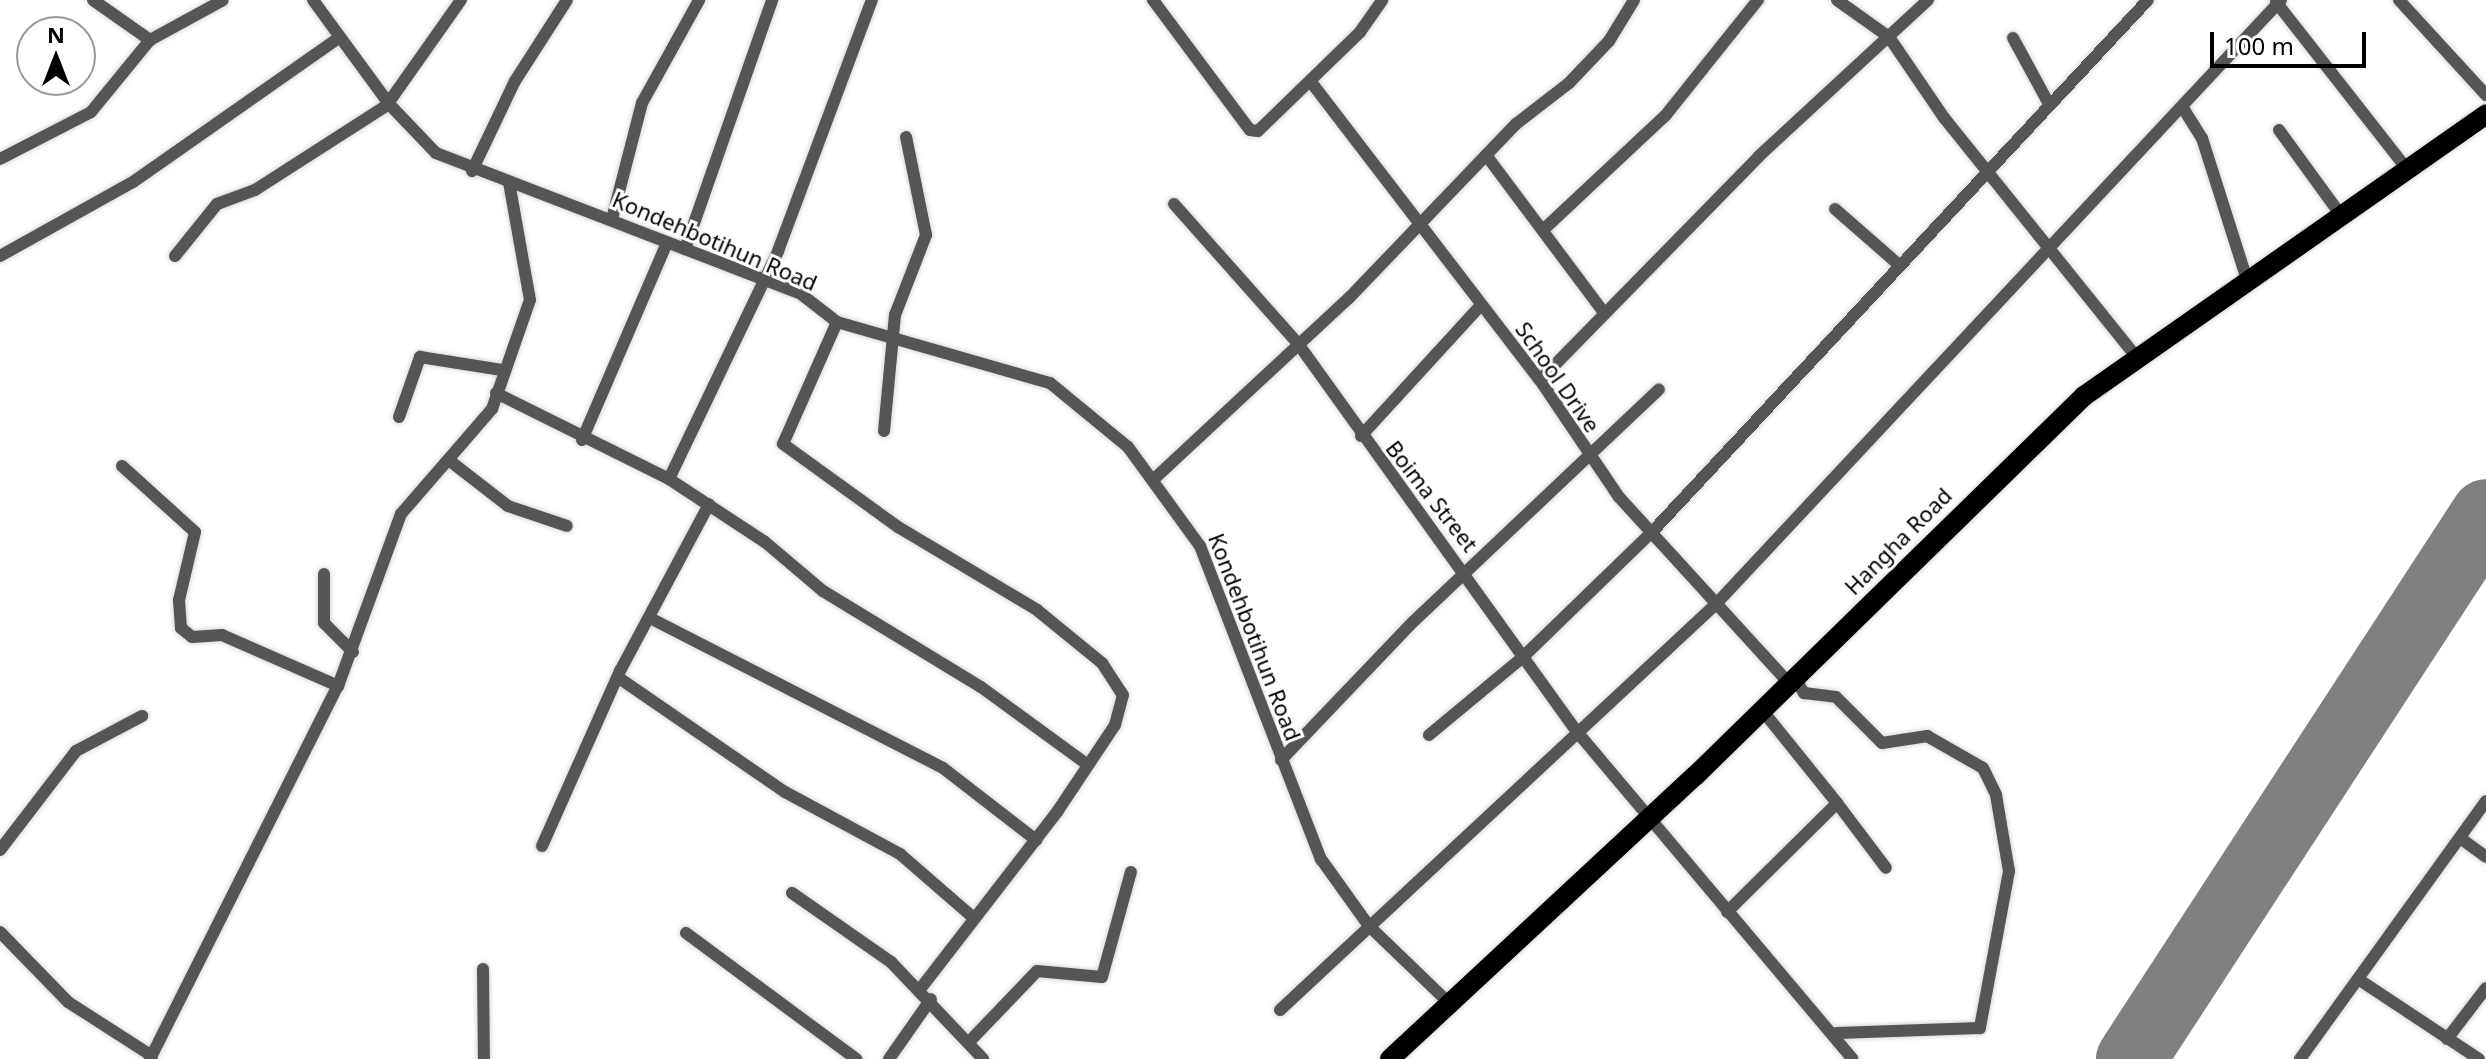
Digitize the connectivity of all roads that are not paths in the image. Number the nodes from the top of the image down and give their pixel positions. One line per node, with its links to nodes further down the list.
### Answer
1 (93, 0): 21 (street)
2 (223, 0): 21 (street)
3 (313, 0): 20 (street, Kondehbotihun Road)
4 (461, 0): 24 (street)
5 (567, 0): 33 (street)
6 (699, 0): 39 (street)
7 (772, 0): 44 (street)
8 (872, 0): 49 (street)
9 (1153, 0): 22 (street)
10 (1382, 0): 22 (street)
11 (1634, 0): 30 (street)
12 (1758, 0): 41 (street)
13 (1837, 0): 18 (street)
14 (1928, 0): 18 (street)
15 (2148, 0): 25 (street)
16 (2399, 0): 23 (street)
17 (2278, 2): 26 (street); 32 (street)
18 (1889, 37): 34 (street); 51 (street)
19 (2013, 38): 25 (street)
20 (337, 39): 24 (street, Kondehbotihun Road); 45 (street)
21 (150, 40): 31 (street)
22 (1311, 82): 40 (street, School Drive)
23 (2486, 95)
24 (389, 103): 33 (street, Kondehbotihun Road); 46 (street)
25 (2049, 104): 34 (street)
26 (2183, 108): 43 (street); 48 (street)
27 (2486, 114): 32 (highway, Hangha Road)
28 (2279, 130): 38 (street)
29 (906, 137): 53 (street)
30 (1486, 155): 40 (street); 41 (street)
31 (0, 159)
32 (2407, 169): 38 (highway, Hangha Road)
33 (472, 171): 35 (street, Kondehbotihun Road)
34 (1993, 172): 43 (street); 47 (street)
35 (509, 182): 39 (street, Kondehbotihun Road); 56 (street)
36 (1174, 204): 54 (street, Boima Street)
37 (1835, 209): 47 (street)
38 (2340, 214): 48 (highway, Hangha Road)
39 (612, 219): 42 (street, Kondehbotihun Road)
40 (1421, 223): 50 (street, School Drive); 54 (street)
41 (1543, 230): 51 (street)
42 (667, 243): 44 (street, Kondehbotihun Road); 63 (street)
43 (2050, 244): 55 (street); 74 (street)
44 (685, 249): 49 (street, Kondehbotihun Road)
45 (0, 256)
46 (175, 256)
47 (1900, 266): 71 (street)
48 (2246, 277): 55 (highway, Hangha Road)
49 (763, 280): 52 (street, Kondehbotihun Road); 68 (street)
50 (1480, 306): 57 (street, School Drive); 62 (street)
51 (1604, 313): 57 (street)
52 (837, 322): 53 (street, Kondehbotihun Road); 86 (street)
53 (890, 338): 61 (street); 67 (street, Kondehbotihun Road)
54 (1299, 345): 62 (street, Boima Street); 67 (street)
55 (2135, 355): 79 (highway, Hangha Road)
56 (502, 370): 59 (street); 60 (street)
57 (1540, 380): 64 (street, School Drive)
58 (1659, 389): 64 (street)
59 (496, 393): 63 (street); 65 (street)
60 (399, 417)
61 (884, 431)
62 (1361, 436): 73 (street, Boima Street)
63 (582, 440): 68 (street)
64 (1592, 459): 71 (street, School Drive); 73 (street)
65 (450, 461): 70 (street); 76 (street)
66 (122, 466): 80 (street)
67 (1155, 478): 85 (street, Kondehbotihun Road)
68 (669, 479): 69 (street)
69 (709, 504): 75 (street); 86 (street)
70 (567, 526)
71 (1652, 532): 74 (street, School Drive); 77 (street)
72 (324, 574): 76 (street)
73 (1468, 576): 77 (street, Boima Street); 85 (street)
74 (1716, 604): 79 (street, School Drive); 83 (street)
75 (650, 618): 78 (street); 91 (street)
76 (353, 652): 80 (street)
77 (1523, 657): 83 (street, Boima Street); 84 (street)
78 (619, 678): 92 (street); 99 (street)
79 (1791, 680): 81 (highway, Hangha Road); 110 (street, School Drive)
80 (338, 686): 113 (street)
81 (1762, 710): 88 (street); 89 (highway, Hangha Road)
82 (142, 716): 93 (street)
83 (1578, 733): 89 (street, Boima Street); 100 (street)
84 (1429, 735)
85 (1281, 760): 100 (street, Kondehbotihun Road)
86 (1088, 765): 91 (street)
87 (2486, 801): 90 (street)
88 (1837, 803): 95 (street); 98 (street)
89 (1653, 815): 98 (street, Boima Street); 108 (highway, Hangha Road)
90 (2460, 838): 94 (street); 104 (street)
91 (1036, 840): 99 (street)
92 (542, 846)
93 (0, 850)
94 (2486, 857)
95 (1886, 868)
96 (1131, 872): 112 (street)
97 (792, 893): 106 (street)
98 (1727, 912): 110 (street, Boima Street)
99 (974, 918): 106 (street)
100 (1369, 926): 108 (street, Kondehbotihun Road); 109 (street)
101 (0, 932): 113 (street)
102 (686, 933): 115 (street)
103 (483, 969): 114 (street)
104 (2358, 979): 111 (street); 120 (street)
105 (2486, 988): 111 (street)
106 (920, 989): 107 (street)
107 (931, 999): 112 (street); 116 (street)
108 (1452, 1006): 118 (highway, Hangha Road)
109 (1280, 1010)
110 (1836, 1033): 119 (street, Boima Street)
111 (2447, 1039): 121 (street)
112 (969, 1042): 117 (street)
113 (151, 1057)
114 (484, 1059)
115 (856, 1059)
116 (889, 1059)
117 (983, 1059)
118 (1390, 1059)
119 (1853, 1059)
120 (2300, 1059)
121 (2479, 1059)

